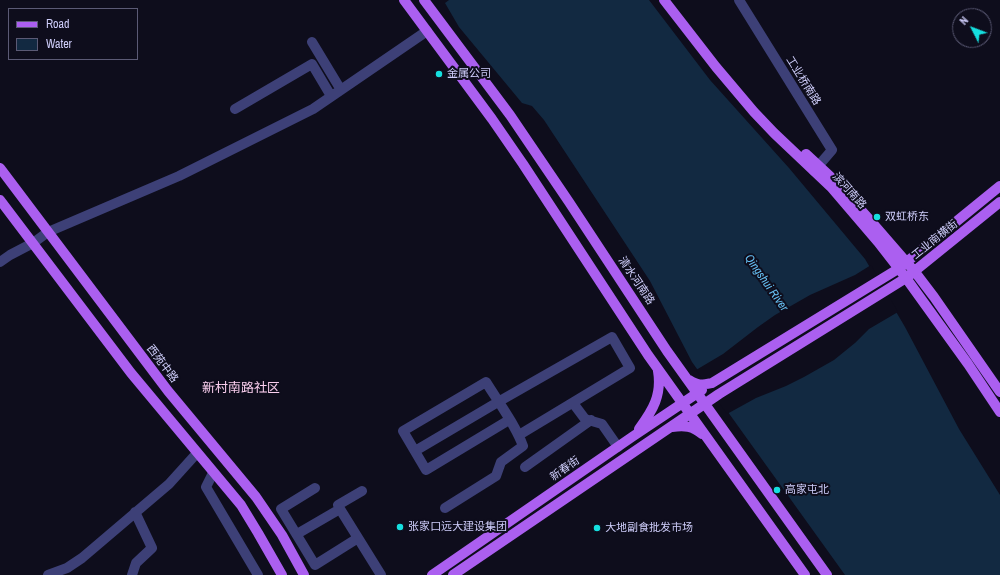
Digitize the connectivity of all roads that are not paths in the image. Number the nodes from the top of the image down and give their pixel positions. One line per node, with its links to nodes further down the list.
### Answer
1 (404, 0): 6 (main road)
2 (424, 0): 24 (main road, 清水河南路)
3 (664, 0): 12 (main road, 滨河南路)
4 (673, 0): 12 (main road, 滨河南路)
5 (739, 0): 12 (street, 工业桥南路)
6 (427, 31): 8 (street); 23 (main road)
7 (312, 42): 8 (street)
8 (341, 90): 9 (street)
9 (331, 96): 10 (street); 16 (street)
10 (235, 109)
11 (0, 168): 16 (main road, 西苑中路)
12 (816, 168): 19 (main road, 滨河南路); 20 (main road, 滨河南路)
13 (1000, 186): 19 (main road, 工业南横街)
14 (0, 200): 17 (main road)
15 (1000, 202): 21 (main road, 工业南横街)
16 (48, 232): 17 (street); 58 (main road, 西苑中路)
17 (33, 243): 18 (street); 44 (main road)
18 (0, 262)
19 (906, 262): 20 (main road, 工业南横街); 21 (main road, 滨河南路)
20 (898, 269): 22 (main road, 滨河南路); 25 (main road, 工业南横街)
21 (915, 272): 22 (main road, 工业南横街); 26 (main road, 滨河南路)
22 (906, 278): 28 (main road, 工业南横街); 33 (main road, 滨河南路)
23 (658, 369): 31 (main road); 40 (main road)
24 (687, 378): 25 (main road); 27 (main road, 清水河南路)
25 (712, 383): 27 (main road, 新春街)
26 (1000, 392)
27 (697, 393): 31 (main road, 新春街); 32 (main road, 清水河南路)
28 (719, 394): 32 (main road); 35 (main road)
29 (498, 402): 30 (street); 36 (street); 43 (street); 43 (street)
30 (573, 403): 37 (street); 39 (street)
31 (682, 403): 34 (main road); 40 (main road, 新春街)
32 (705, 404): 34 (main road); 35 (main road, 清水河南路)
33 (1000, 412)
34 (690, 414): 38 (main road); 41 (main road)
35 (715, 418): 63 (main road, 清水河南路)
36 (509, 420): 39 (street); 43 (street)
37 (591, 420): 42 (street); 45 (street)
38 (670, 428): 41 (main road); 61 (main road)
39 (519, 435): 49 (street)
40 (632, 437): 42 (main road, 新春街)
41 (707, 437): 62 (main road)
42 (618, 447): 60 (main road, 新春街)
43 (415, 451)
44 (197, 453): 46 (main road); 51 (street)
45 (525, 467)
46 (213, 473): 56 (street); 57 (main road)
47 (315, 488): 52 (street)
48 (362, 491): 50 (street)
49 (445, 508)
50 (340, 509): 52 (street); 53 (street)
51 (136, 512): 54 (street); 55 (street)
52 (297, 534): 53 (street)
53 (358, 538): 59 (street)
54 (48, 575)
55 (132, 575)
56 (258, 575)
57 (282, 575)
58 (304, 575)
59 (381, 575)
60 (432, 575)
61 (453, 575)
62 (805, 575)
63 (827, 575)

